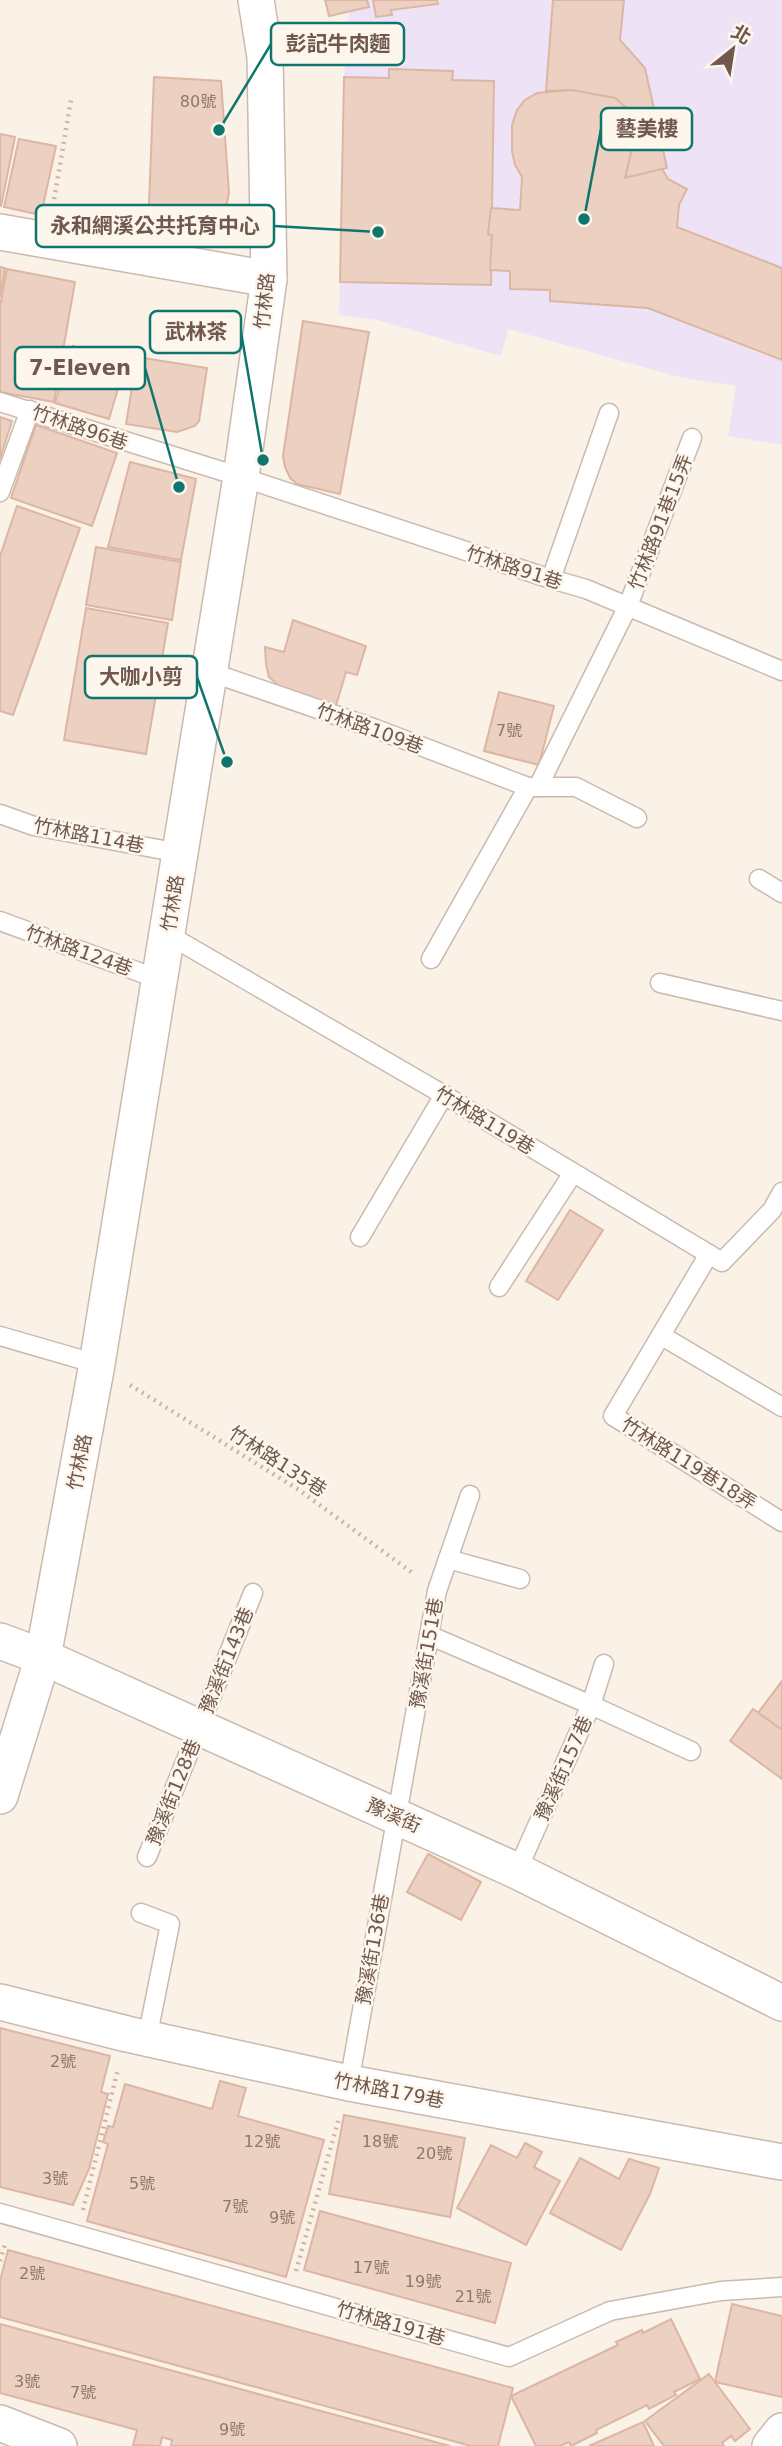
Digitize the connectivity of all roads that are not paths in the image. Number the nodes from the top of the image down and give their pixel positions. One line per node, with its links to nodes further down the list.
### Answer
1 (256, 0): 3 (street, 竹林路)
2 (0, 232): 3 (street)
3 (269, 279): 8 (street, 竹林路)
4 (0, 402): 5 (lane, 竹林路96巷)
5 (30, 410): 8 (lane, 竹林路96巷); 9 (lane)
6 (609, 412): 10 (lane)
7 (692, 438): 11 (lane, 竹林路91巷15弄)
8 (241, 477): 10 (lane, 竹林路91巷); 13 (street, 竹林路)
9 (0, 492)
10 (551, 579): 11 (lane, 竹林路91巷)
11 (628, 606): 12 (lane, 竹林路91巷); 14 (lane, 竹林路91巷15弄)
12 (782, 671)
13 (210, 672): 14 (lane, 竹林路109巷); 17 (street, 竹林路)
14 (533, 787): 16 (lane, 竹林路109巷); 22 (lane)
15 (0, 814): 17 (lane, 竹林路114巷)
16 (638, 818)
17 (180, 853): 21 (street, 竹林路)
18 (759, 879): 19 (lane)
19 (782, 893)
20 (0, 921): 23 (lane, 竹林路124巷)
21 (167, 934): 23 (street, 竹林路); 26 (lane, 竹林路119巷)
22 (431, 959)
23 (158, 979): 35 (street, 竹林路)
24 (660, 983): 25 (lane)
25 (782, 1011)
26 (444, 1095): 27 (lane, 竹林路119巷); 30 (lane)
27 (573, 1173): 31 (lane, 竹林路119巷); 32 (lane)
28 (782, 1192): 29 (lane)
29 (777, 1213): 31 (lane)
30 (360, 1237)
31 (709, 1254): 34 (lane, 竹林路119巷18弄)
32 (499, 1287)
33 (0, 1336): 35 (lane)
34 (662, 1336): 36 (lane); 38 (lane, 竹林路119巷18弄)
35 (97, 1364): 44 (street, 竹林路)
36 (782, 1407)
37 (470, 1495): 39 (lane, 豫溪街151巷)
38 (782, 1522)
39 (448, 1559): 40 (lane); 42 (lane, 豫溪街151巷)
40 (520, 1579)
41 (253, 1593): 47 (lane, 豫溪街143巷)
42 (431, 1636): 46 (lane); 50 (lane, 豫溪街151巷)
43 (0, 1641): 44 (street, 豫溪街)
44 (43, 1657): 47 (street, 豫溪街); 49 (street, 竹林路)
45 (604, 1664): 46 (lane, 豫溪街157巷)
46 (592, 1705): 48 (lane); 52 (lane, 豫溪街157巷)
47 (199, 1727): 50 (street, 豫溪街); 51 (lane, 豫溪街128巷)
48 (691, 1751)
49 (0, 1796)
50 (396, 1815): 52 (street, 豫溪街); 57 (lane, 豫溪街136巷)
51 (147, 1857)
52 (516, 1871): 55 (street, 豫溪街)
53 (141, 1913): 56 (lane)
54 (0, 2002): 56 (street, 竹林路179巷)
55 (782, 2003)
56 (137, 2036): 57 (street, 竹林路179巷)
57 (349, 2083): 58 (street, 竹林路179巷)
58 (782, 2162)
59 (0, 2213): 60 (lane, 竹林路191巷)
60 (782, 2287)
61 (0, 2423): 63 (street)
62 (782, 2431): 64 (street)
63 (59, 2446)
64 (770, 2446)

